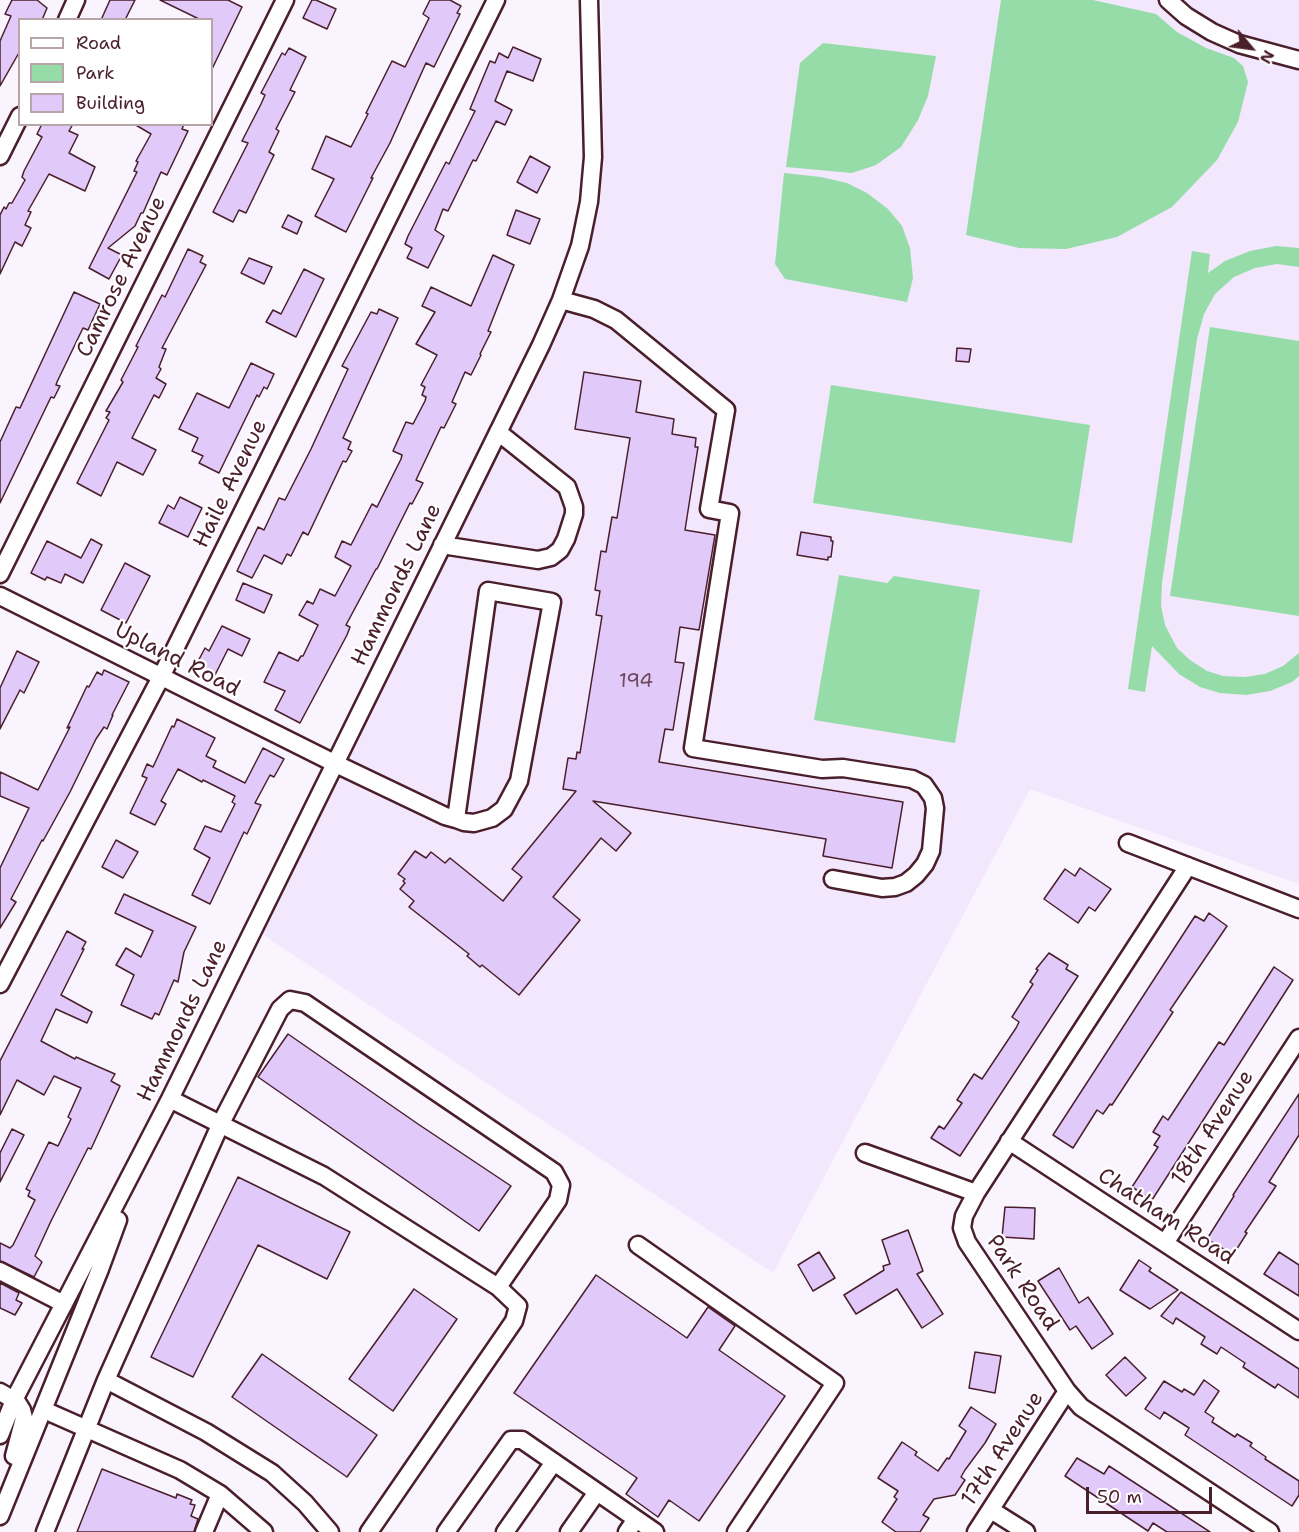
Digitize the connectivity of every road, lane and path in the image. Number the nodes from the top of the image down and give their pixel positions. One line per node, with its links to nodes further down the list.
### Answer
1 (76, 0): 6 (street)
2 (285, 0): 13 (street, Camrose Avenue)
3 (495, 0): 15 (street, Haile Avenue)
4 (589, 0): 10 (street, Hammonds Lane)
5 (1168, 0): 7 (street)
6 (68, 18)
7 (1299, 60)
8 (18, 120): 9 (street)
9 (0, 156)
10 (561, 300): 11 (street, Hammonds Lane); 20 (street)
11 (498, 432): 12 (street, Hammonds Lane); 12 (street)
12 (442, 545): 16 (street, Hammonds Lane)
13 (0, 574)
14 (0, 596): 15 (street, Upland Road)
15 (161, 678): 16 (street, Upland Road); 22 (street, Haile Avenue)
16 (334, 763): 17 (street, Upland Road); 24 (street, Hammonds Lane)
17 (456, 819): 17 (street)
18 (1128, 843): 19 (street)
19 (1188, 866): 21 (street); 26 (street, Park Road)
20 (833, 879)
21 (1299, 909)
22 (0, 984)
23 (1299, 1038): 30 (street, 18th Avenue)
24 (170, 1099): 25 (street); 28 (street, Hammonds Lane)
25 (221, 1123): 33 (street); 33 (street); 36 (street)
26 (1009, 1141): 29 (street, Park Road); 30 (street, Chatham Road)
27 (865, 1153): 29 (street)
28 (138, 1162): 34 (street, Hammonds Lane); 39 (street, Hammonds Lane)
29 (976, 1193): 37 (street, Park Road)
30 (1165, 1243): 35 (street, Chatham Road)
31 (638, 1245): 58 (street)
32 (0, 1271): 34 (street)
33 (498, 1287): 53 (street)
34 (64, 1304): 38 (street, Hammonds Lane); 39 (street)
35 (1299, 1331)
36 (106, 1380): 40 (street); 52 (street)
37 (1067, 1391): 46 (street, 17th Avenue); 61 (street, Park Road)
38 (7, 1396): 41 (street, Hammonds Lane); 43 (street)
39 (44, 1410): 40 (street); 43 (street, Hammonds Lane)
40 (86, 1428): 45 (street); 50 (street)
41 (0, 1435)
42 (554, 1462): 44 (street); 54 (street); 55 (street)
43 (17, 1471): 47 (street, Hammonds Lane)
44 (597, 1492): 48 (street); 56 (street)
45 (219, 1494): 49 (street); 51 (street)
46 (991, 1510): 59 (street, 17th Avenue); 60 (street)
47 (0, 1516)
48 (631, 1526): 57 (street)
49 (260, 1530)
50 (45, 1532)
51 (204, 1532)
52 (330, 1532)
53 (369, 1532)
54 (446, 1532)
55 (505, 1532)
56 (569, 1532)
57 (654, 1532)
58 (736, 1532)
59 (976, 1532)
60 (1026, 1532)
61 (1270, 1532)

